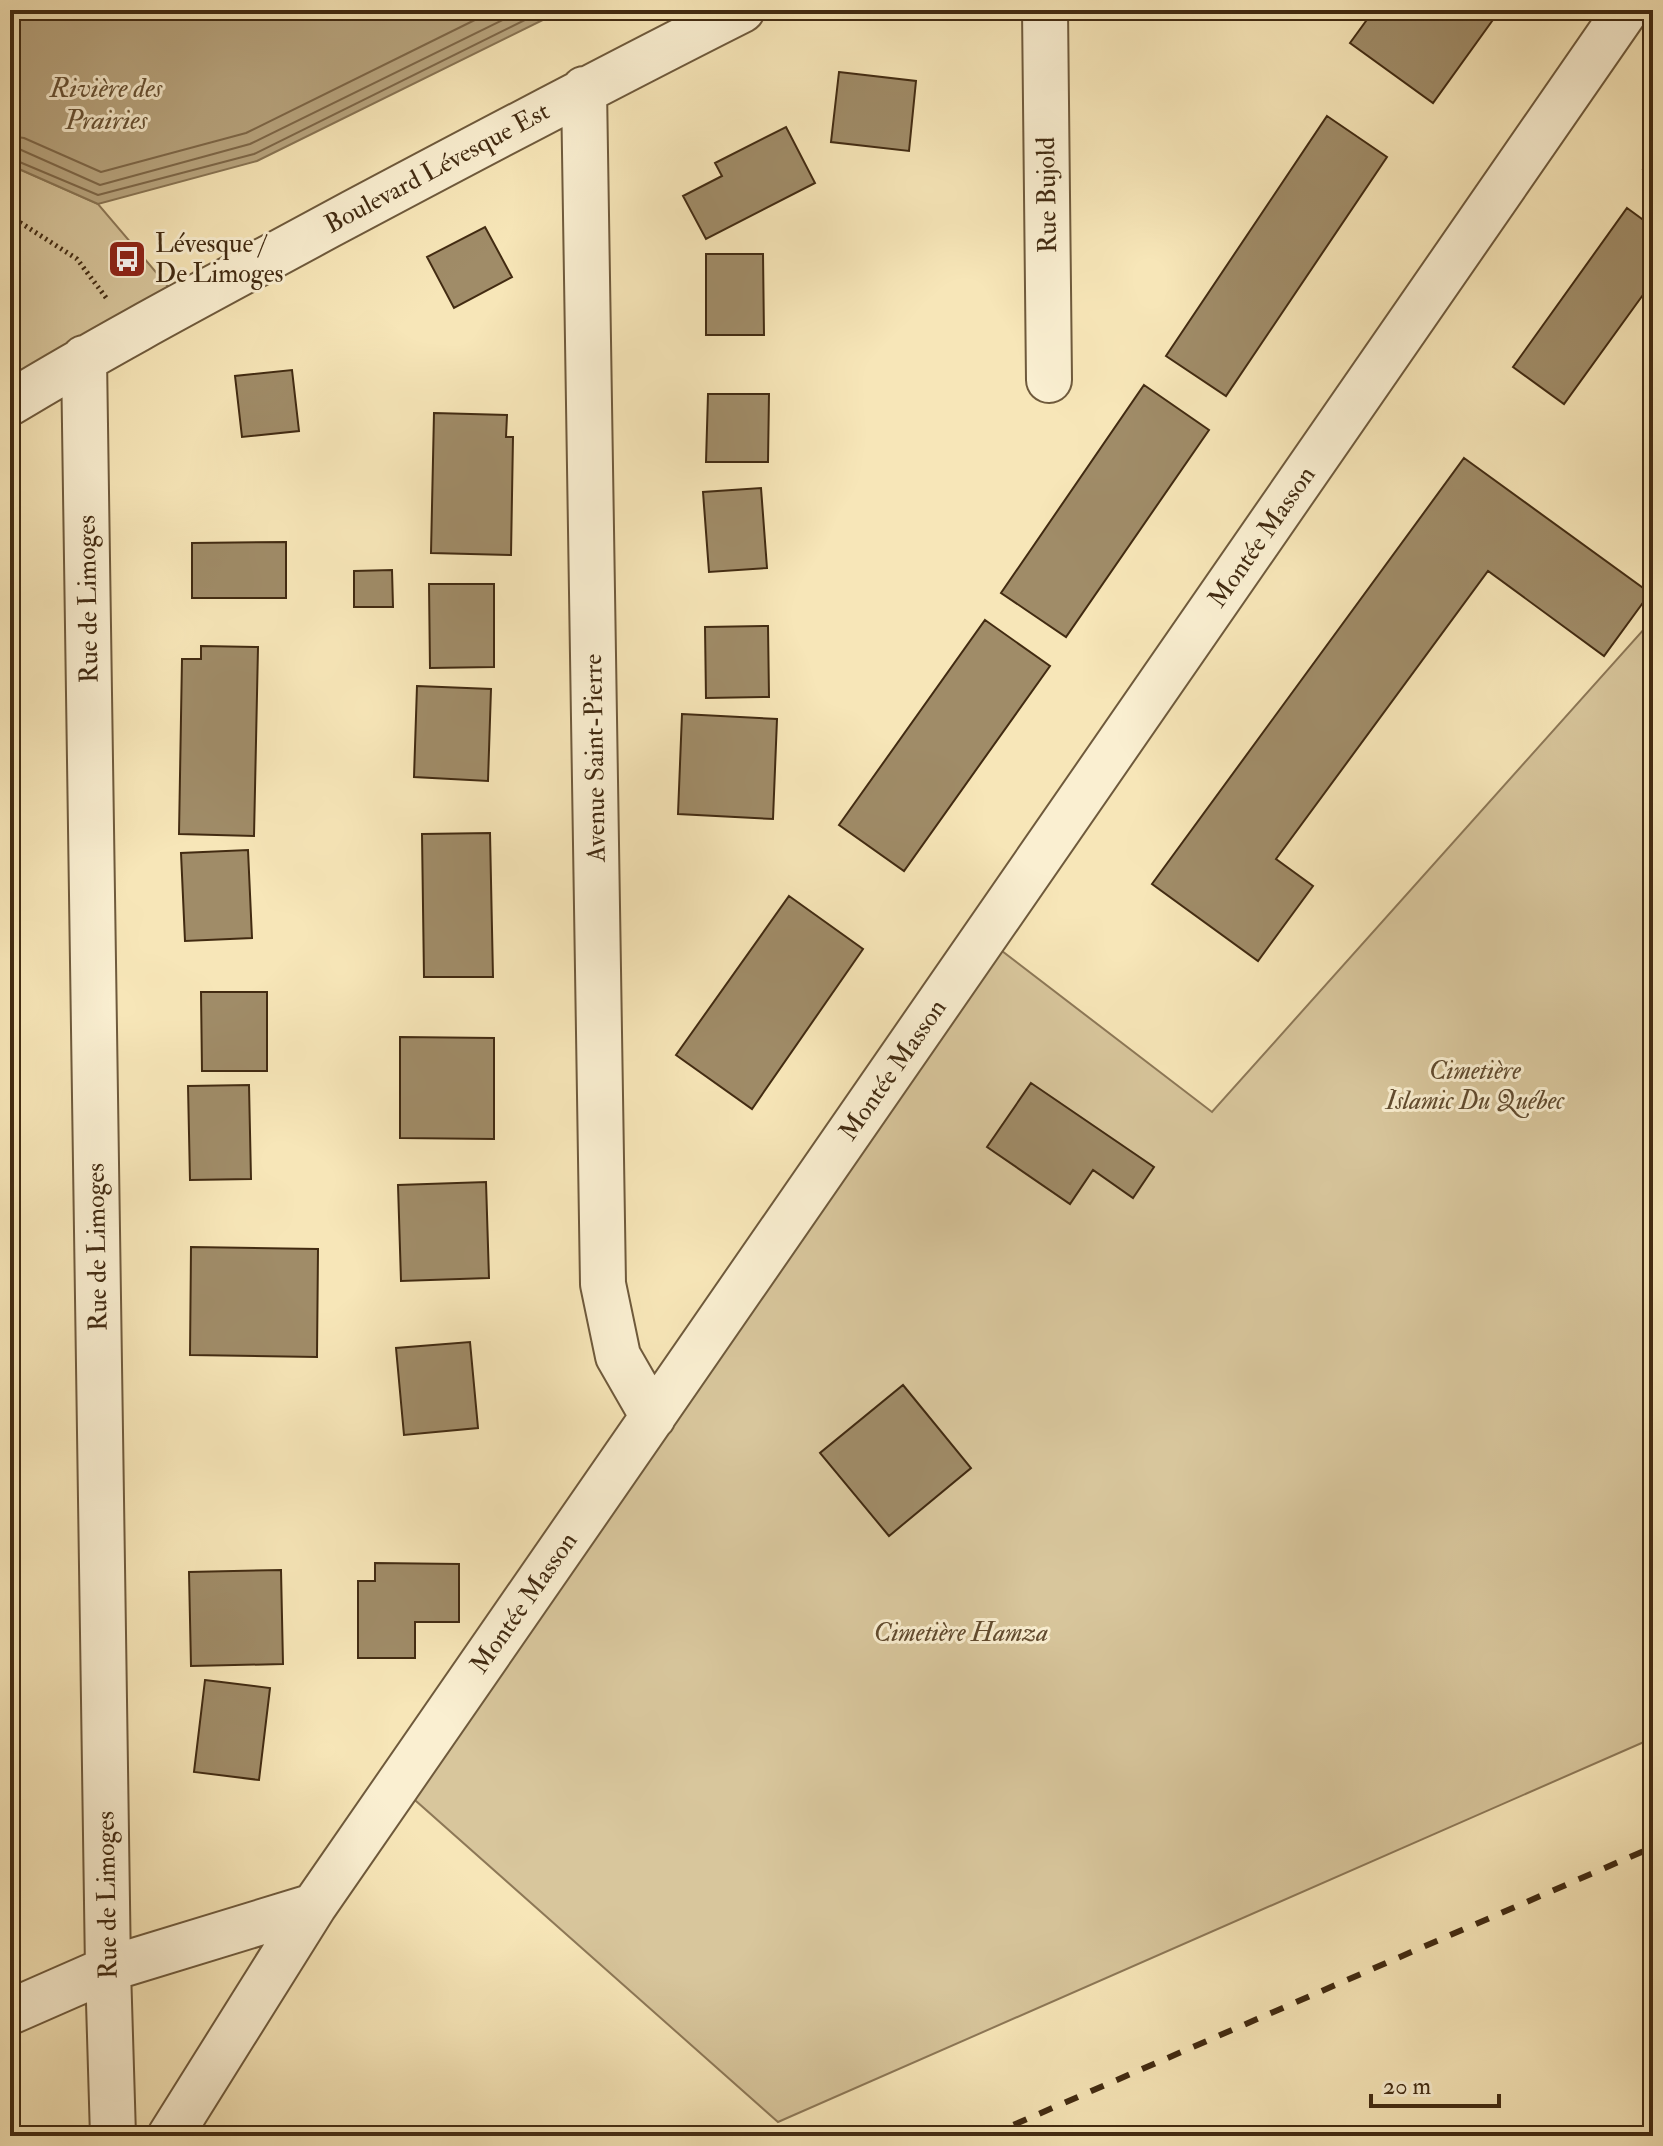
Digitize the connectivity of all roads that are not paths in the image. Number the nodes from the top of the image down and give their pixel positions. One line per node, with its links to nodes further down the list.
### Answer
1 (742, 10): 4 (street, Boulevard Lévesque Est)
2 (1045, 10): 6 (street, Rue Bujold)
3 (1626, 10): 8 (street, Montée Masson)
4 (584, 89): 5 (street, Boulevard Lévesque Est); 8 (street, Avenue Saint-Pierre)
5 (84, 358): 7 (street, Boulevard Lévesque Est); 10 (street, Rue de Limoges)
6 (1049, 380)
7 (10, 403)
8 (653, 1417): 9 (street, Montée Masson)
9 (314, 1906): 10 (street); 13 (street, Montée Masson)
10 (108, 1969): 11 (street); 12 (street, Rue de Limoges)
11 (10, 2012)
12 (113, 2136)
13 (170, 2136)

